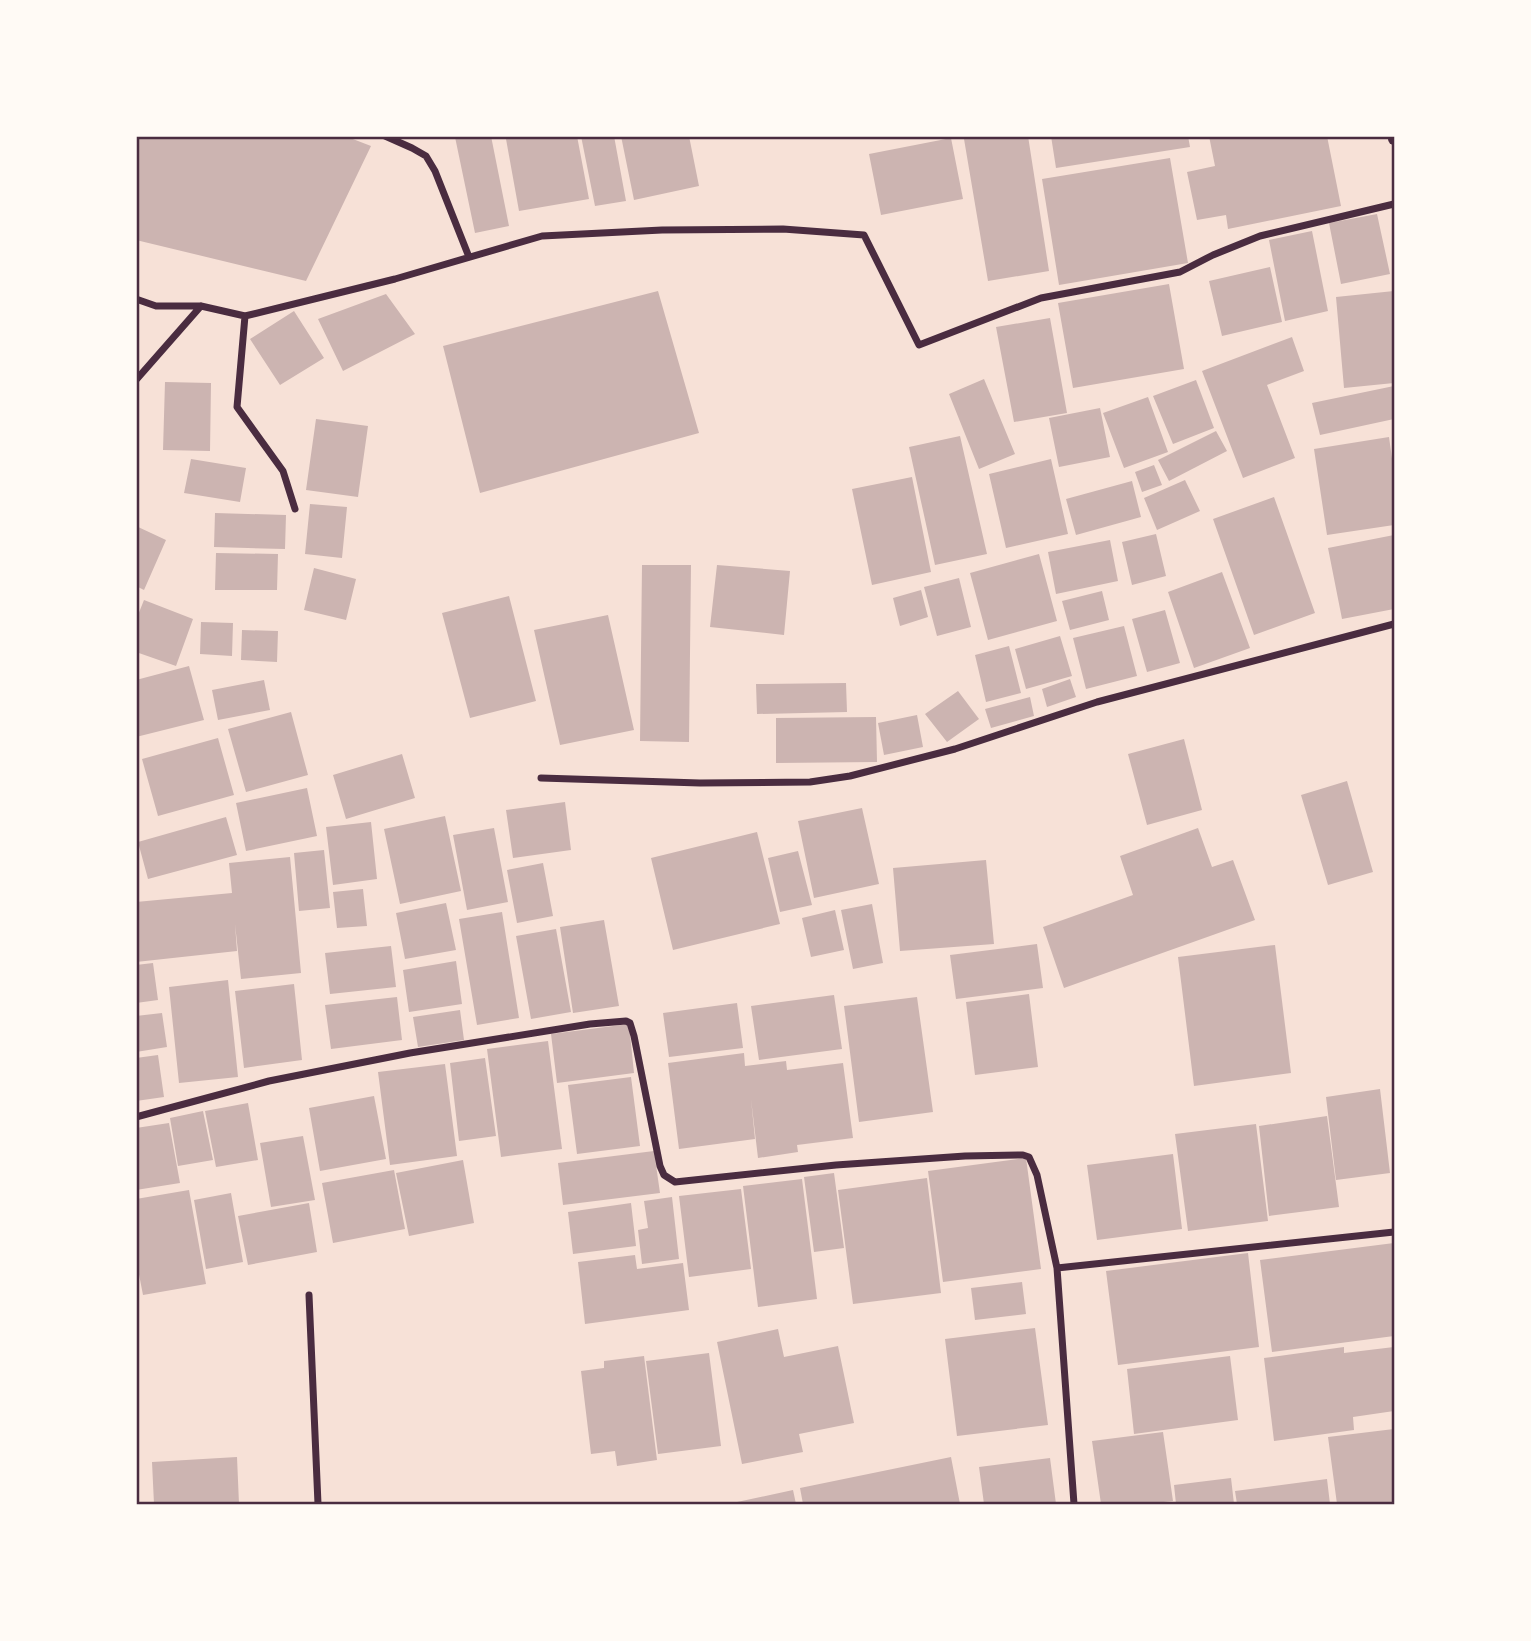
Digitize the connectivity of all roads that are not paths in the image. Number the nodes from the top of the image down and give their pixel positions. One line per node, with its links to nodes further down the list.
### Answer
1 (385, 136): 3 (street)
2 (1395, 204): 3 (street)
3 (469, 257): 6 (street)
4 (136, 299): 5 (street)
5 (201, 306): 6 (street); 7 (street)
6 (246, 316): 8 (street)
7 (136, 380)
8 (295, 509)
9 (1395, 624): 10 (street)
10 (541, 778)
11 (136, 1117): 13 (street)
12 (1395, 1232): 13 (street)
13 (1057, 1268): 16 (street)
14 (309, 1296): 15 (street)
15 (318, 1504)
16 (1074, 1504)

